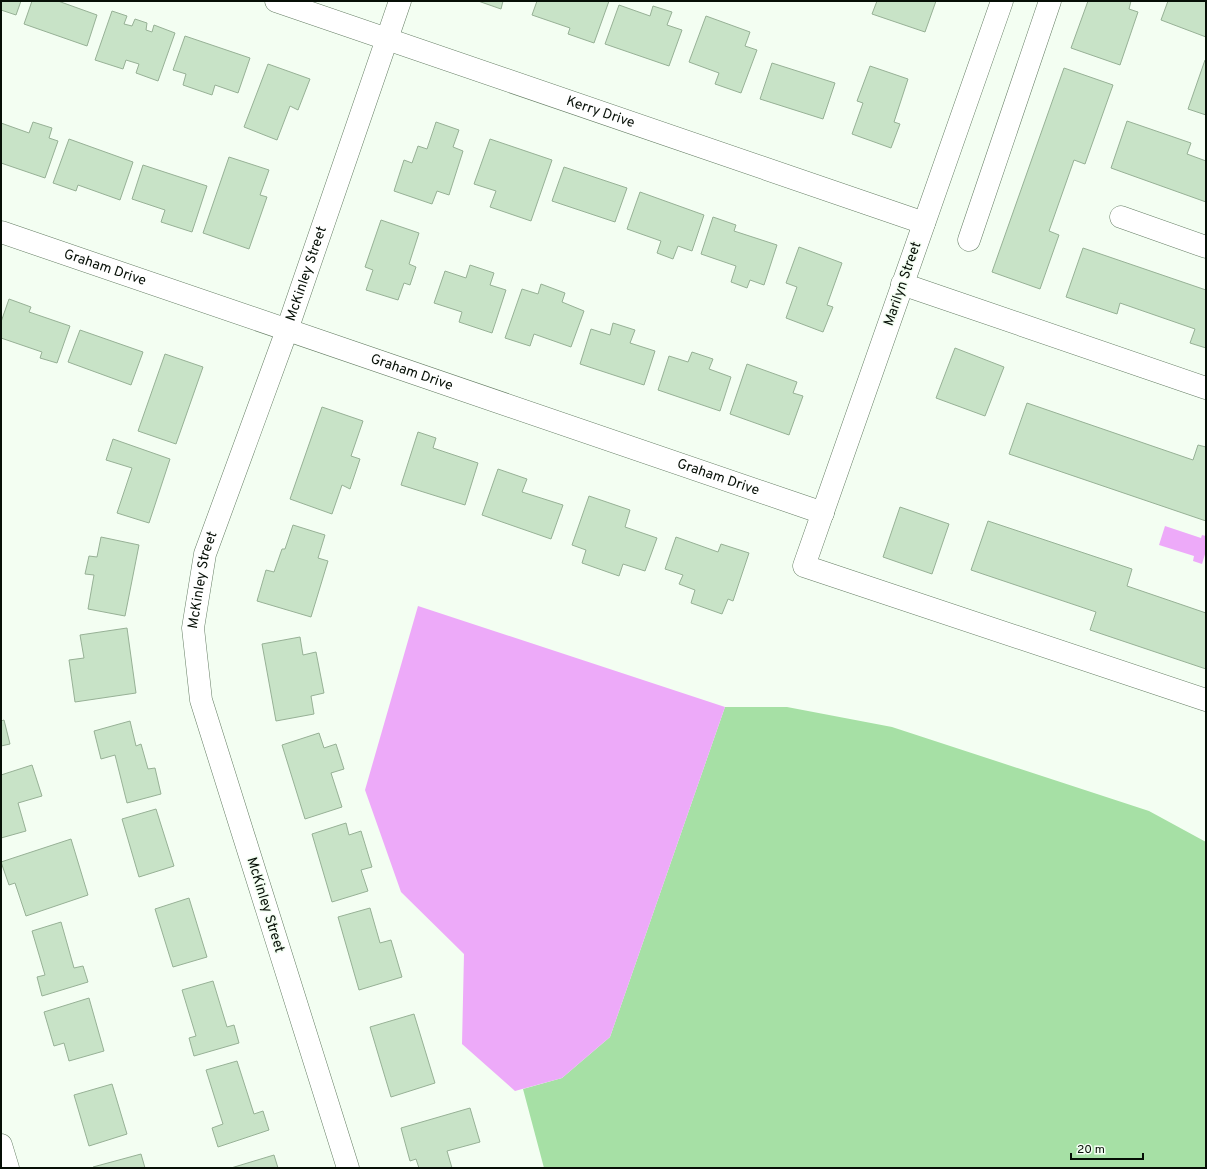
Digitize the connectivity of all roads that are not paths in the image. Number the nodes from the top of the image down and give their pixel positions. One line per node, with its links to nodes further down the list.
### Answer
1 (276, 1): 5 (street, Kerry Drive)
2 (400, 1): 5 (street, McKinley Street)
3 (1002, 1): 7 (street, Marilyn Street)
4 (1050, 1): 9 (street)
5 (387, 39): 7 (street, Kerry Drive); 12 (street, McKinley Street)
6 (1121, 217): 10 (street)
7 (924, 223): 11 (street, Marilyn Street)
8 (1, 232): 12 (street, Graham Drive)
9 (969, 240)
10 (1206, 247)
11 (902, 284): 13 (street); 14 (street, Marilyn Street)
12 (287, 330): 14 (street, Graham Drive); 18 (street, McKinley Street)
13 (1206, 388)
14 (823, 513): 15 (street, Marilyn Street)
15 (1206, 700)
16 (1, 1145): 17 (street)
17 (8, 1168)
18 (348, 1168)

